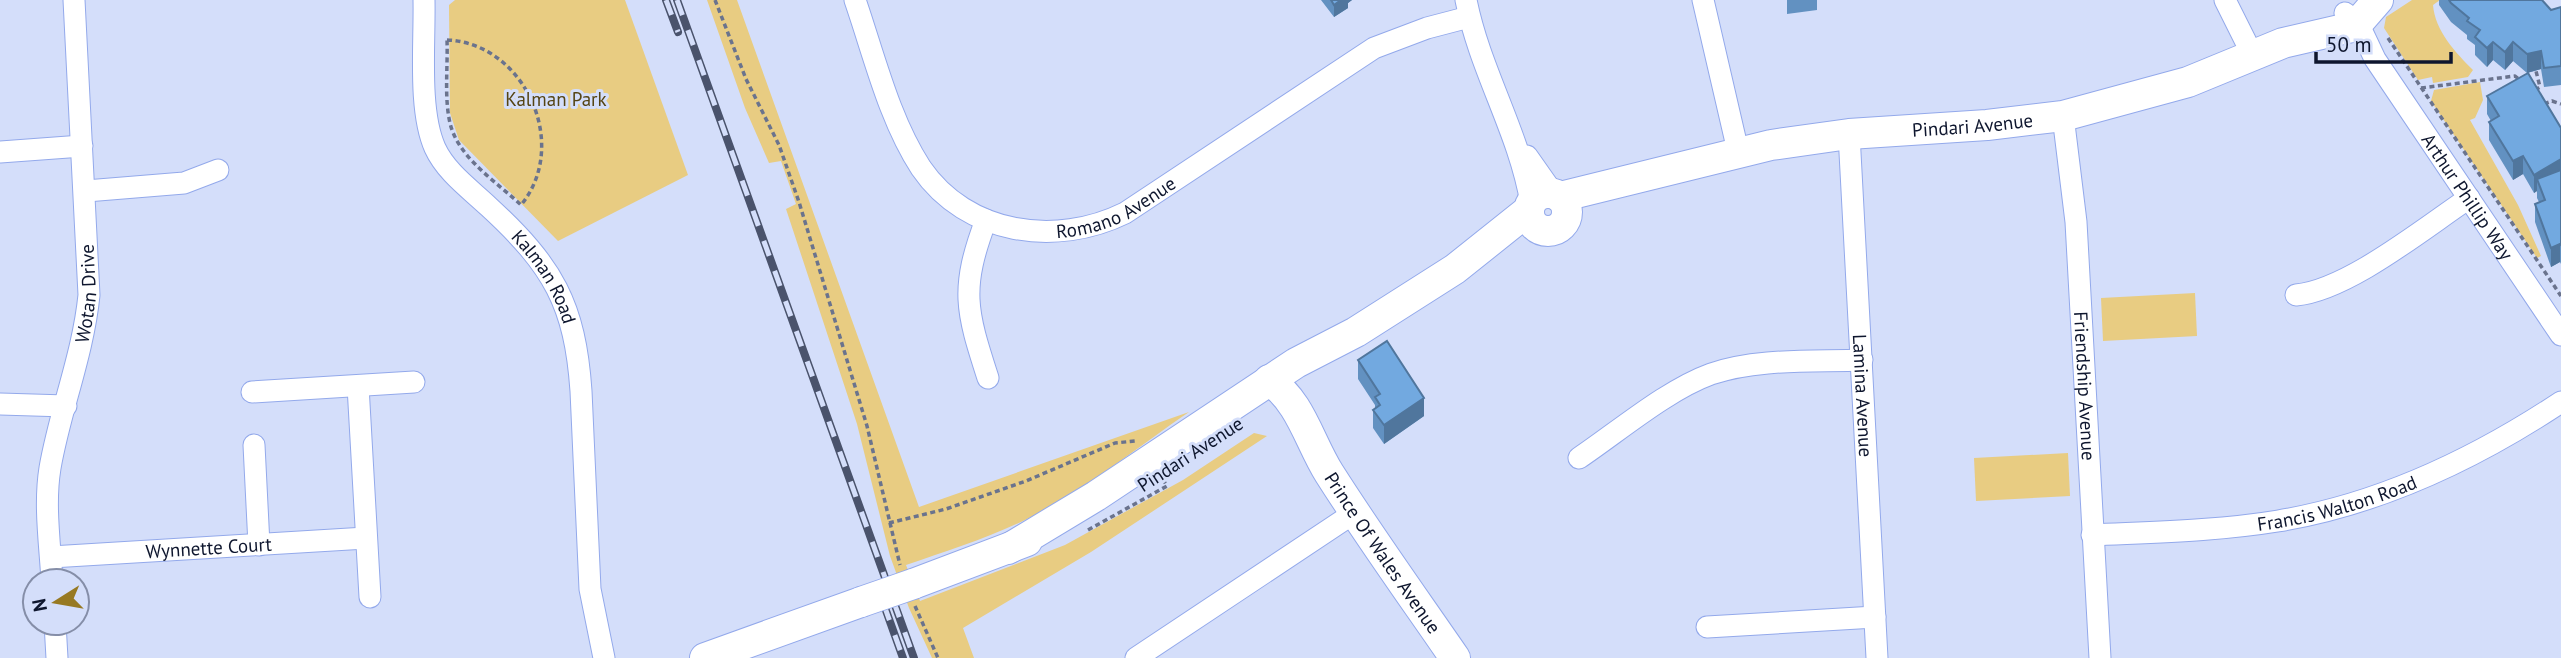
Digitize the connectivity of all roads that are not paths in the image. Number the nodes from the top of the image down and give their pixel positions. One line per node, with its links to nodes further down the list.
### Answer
1 (74, 0): 12 (street, Wotan Drive)
2 (424, 0): 40 (street, Kalman Road)
3 (855, 0): 19 (street, Romano Avenue)
4 (1703, 0): 13 (street)
5 (2225, 0): 9 (street)
6 (2378, 0): 8 (street, Pindari Avenue)
7 (1467, 8): 18 (street, Romano Avenue); 19 (street, Romano Avenue)
8 (2359, 19): 9 (street, Pindari Avenue); 17 (street, Arthur Phillip Way)
9 (2253, 56): 10 (street, Pindari Avenue)
10 (2063, 116): 11 (street, Pindari Avenue); 34 (street, Friendship Avenue)
11 (1849, 134): 13 (street, Pindari Avenue); 22 (street, Lamina Avenue)
12 (82, 146): 14 (street); 16 (street, Wotan Drive)
13 (1738, 151): 18 (street, Pindari Avenue)
14 (0, 152)
15 (218, 170): 16 (street)
16 (86, 191): 30 (street, Wotan Drive)
17 (2469, 198): 20 (street); 21 (street, Arthur Phillip Way)
18 (1547, 208): 26 (street, Pindari Avenue)
19 (986, 220): 23 (street)
20 (2296, 295)
21 (2561, 335)
22 (1862, 360): 32 (street); 42 (street, Lamina Avenue)
23 (988, 378)
24 (414, 382): 25 (street)
25 (358, 386): 27 (street); 35 (street)
26 (1275, 390): 33 (street, Prince Of Wales Avenue); 37 (street, Pindari Avenue); 37 (street, Pindari Avenue)
27 (252, 392)
28 (2561, 402): 34 (street, Francis Walton Road)
29 (0, 404): 30 (street)
30 (66, 406): 38 (street, Wotan Drive)
31 (254, 445): 36 (street)
32 (1579, 458)
33 (1354, 513): 49 (street); 50 (street, Prince Of Wales Avenue)
34 (2092, 535): 52 (street, Friendship Avenue)
35 (366, 538): 36 (street, Wynnette Court); 41 (street)
36 (259, 545): 38 (street, Wynnette Court)
37 (1008, 549): 48 (street, Pindari Avenue, bridge)
38 (51, 557): 39 (street, Wotan Drive)
39 (51, 567)
40 (590, 589): 46 (street, Kalman Road); 47 (street, Kalman Road)
41 (370, 597)
42 (1875, 617): 43 (street); 51 (street, Lamina Avenue)
43 (1707, 627)
44 (56, 637): 45 (street)
45 (57, 658)
46 (589, 658)
47 (604, 658)
48 (705, 658)
49 (1136, 658)
50 (1455, 658)
51 (1877, 658)
52 (2099, 658)

